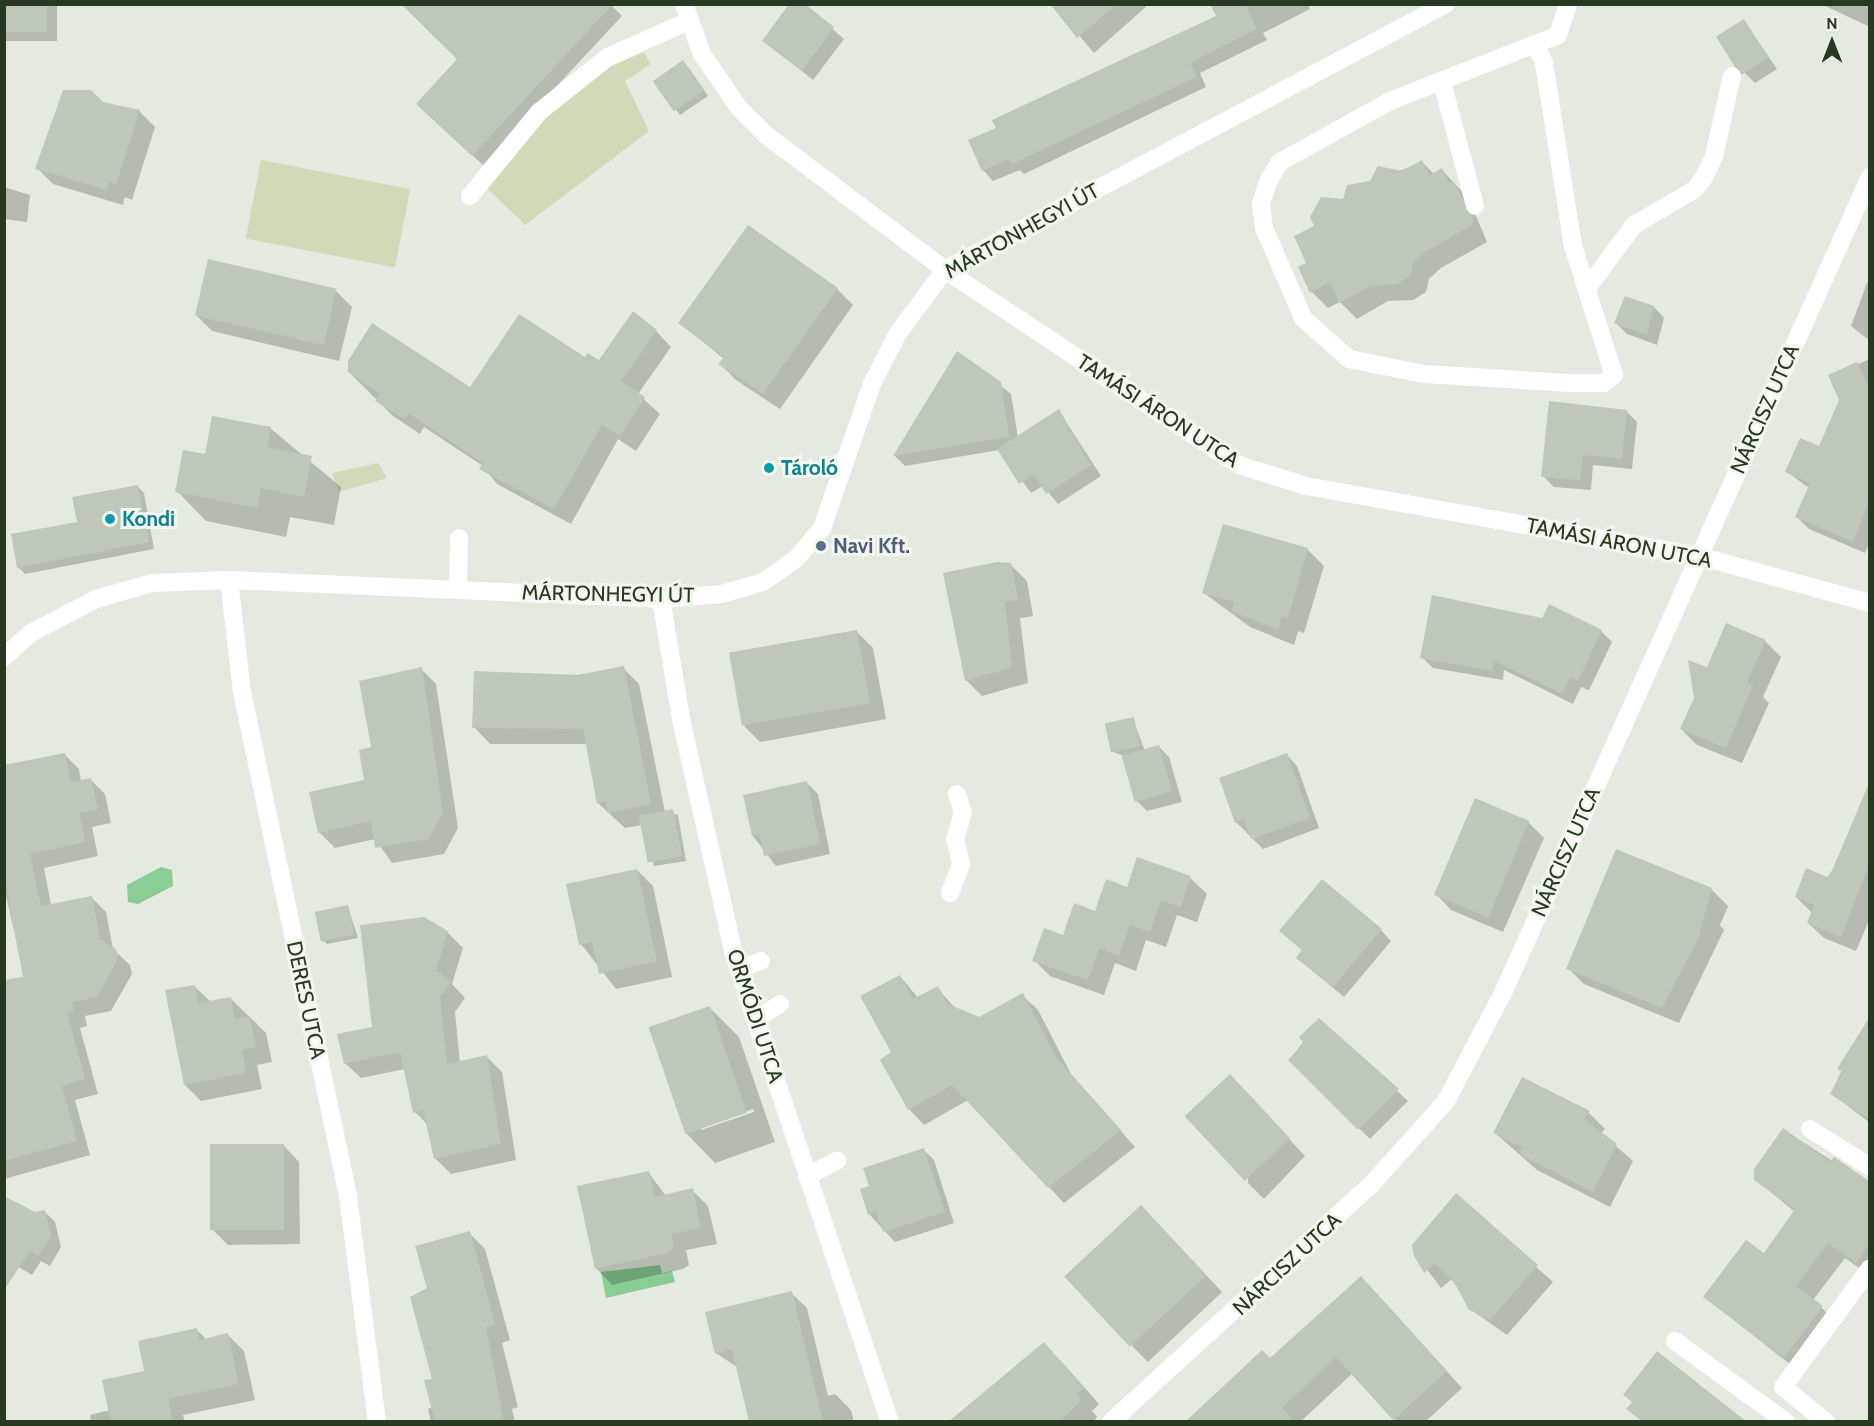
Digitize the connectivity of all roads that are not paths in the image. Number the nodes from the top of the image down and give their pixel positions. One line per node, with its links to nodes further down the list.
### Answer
1 (1446, 4): 10 (street, MÁRTONHEGYI ÚT)
2 (1568, 4): 4 (street)
3 (687, 13): 8 (street); 10 (street, TAMÁSI ÁRON UTCA)
4 (1536, 47): 6 (street); 11 (street)
5 (1732, 76): 11 (street)
6 (1442, 82): 9 (street); 11 (street)
7 (1869, 177): 13 (street, NÁRCISZ UTCA)
8 (470, 196)
9 (1475, 206)
10 (945, 270): 13 (street, TAMÁSI ÁRON UTCA); 16 (street, MÁRTONHEGYI ÚT)
11 (1588, 287)
12 (459, 538): 15 (street)
13 (1699, 556): 17 (street, TAMÁSI ÁRON UTCA); 33 (street, NÁRCISZ UTCA)
14 (229, 580): 15 (street, MÁRTONHEGYI ÚT); 18 (street, MÁRTONHEGYI ÚT); 31 (street, DERES UTCA)
15 (458, 590): 16 (street, MÁRTONHEGYI ÚT)
16 (661, 599): 22 (street, ORMÓDI UTCA)
17 (1869, 603)
18 (4, 657)
19 (957, 794): 20 (street)
20 (950, 893)
21 (761, 961): 22 (street)
22 (739, 969): 24 (street, ORMÓDI UTCA)
23 (780, 1004): 24 (street)
24 (757, 1018): 28 (street, ORMÓDI UTCA)
25 (1810, 1129): 27 (street)
26 (837, 1161): 28 (street)
27 (1869, 1167)
28 (807, 1176): 32 (street, ORMÓDI UTCA)
29 (1869, 1268): 35 (street)
30 (1675, 1341): 34 (street)
31 (377, 1422)
32 (890, 1422)
33 (1111, 1422)
34 (1786, 1422)
35 (1826, 1422)

